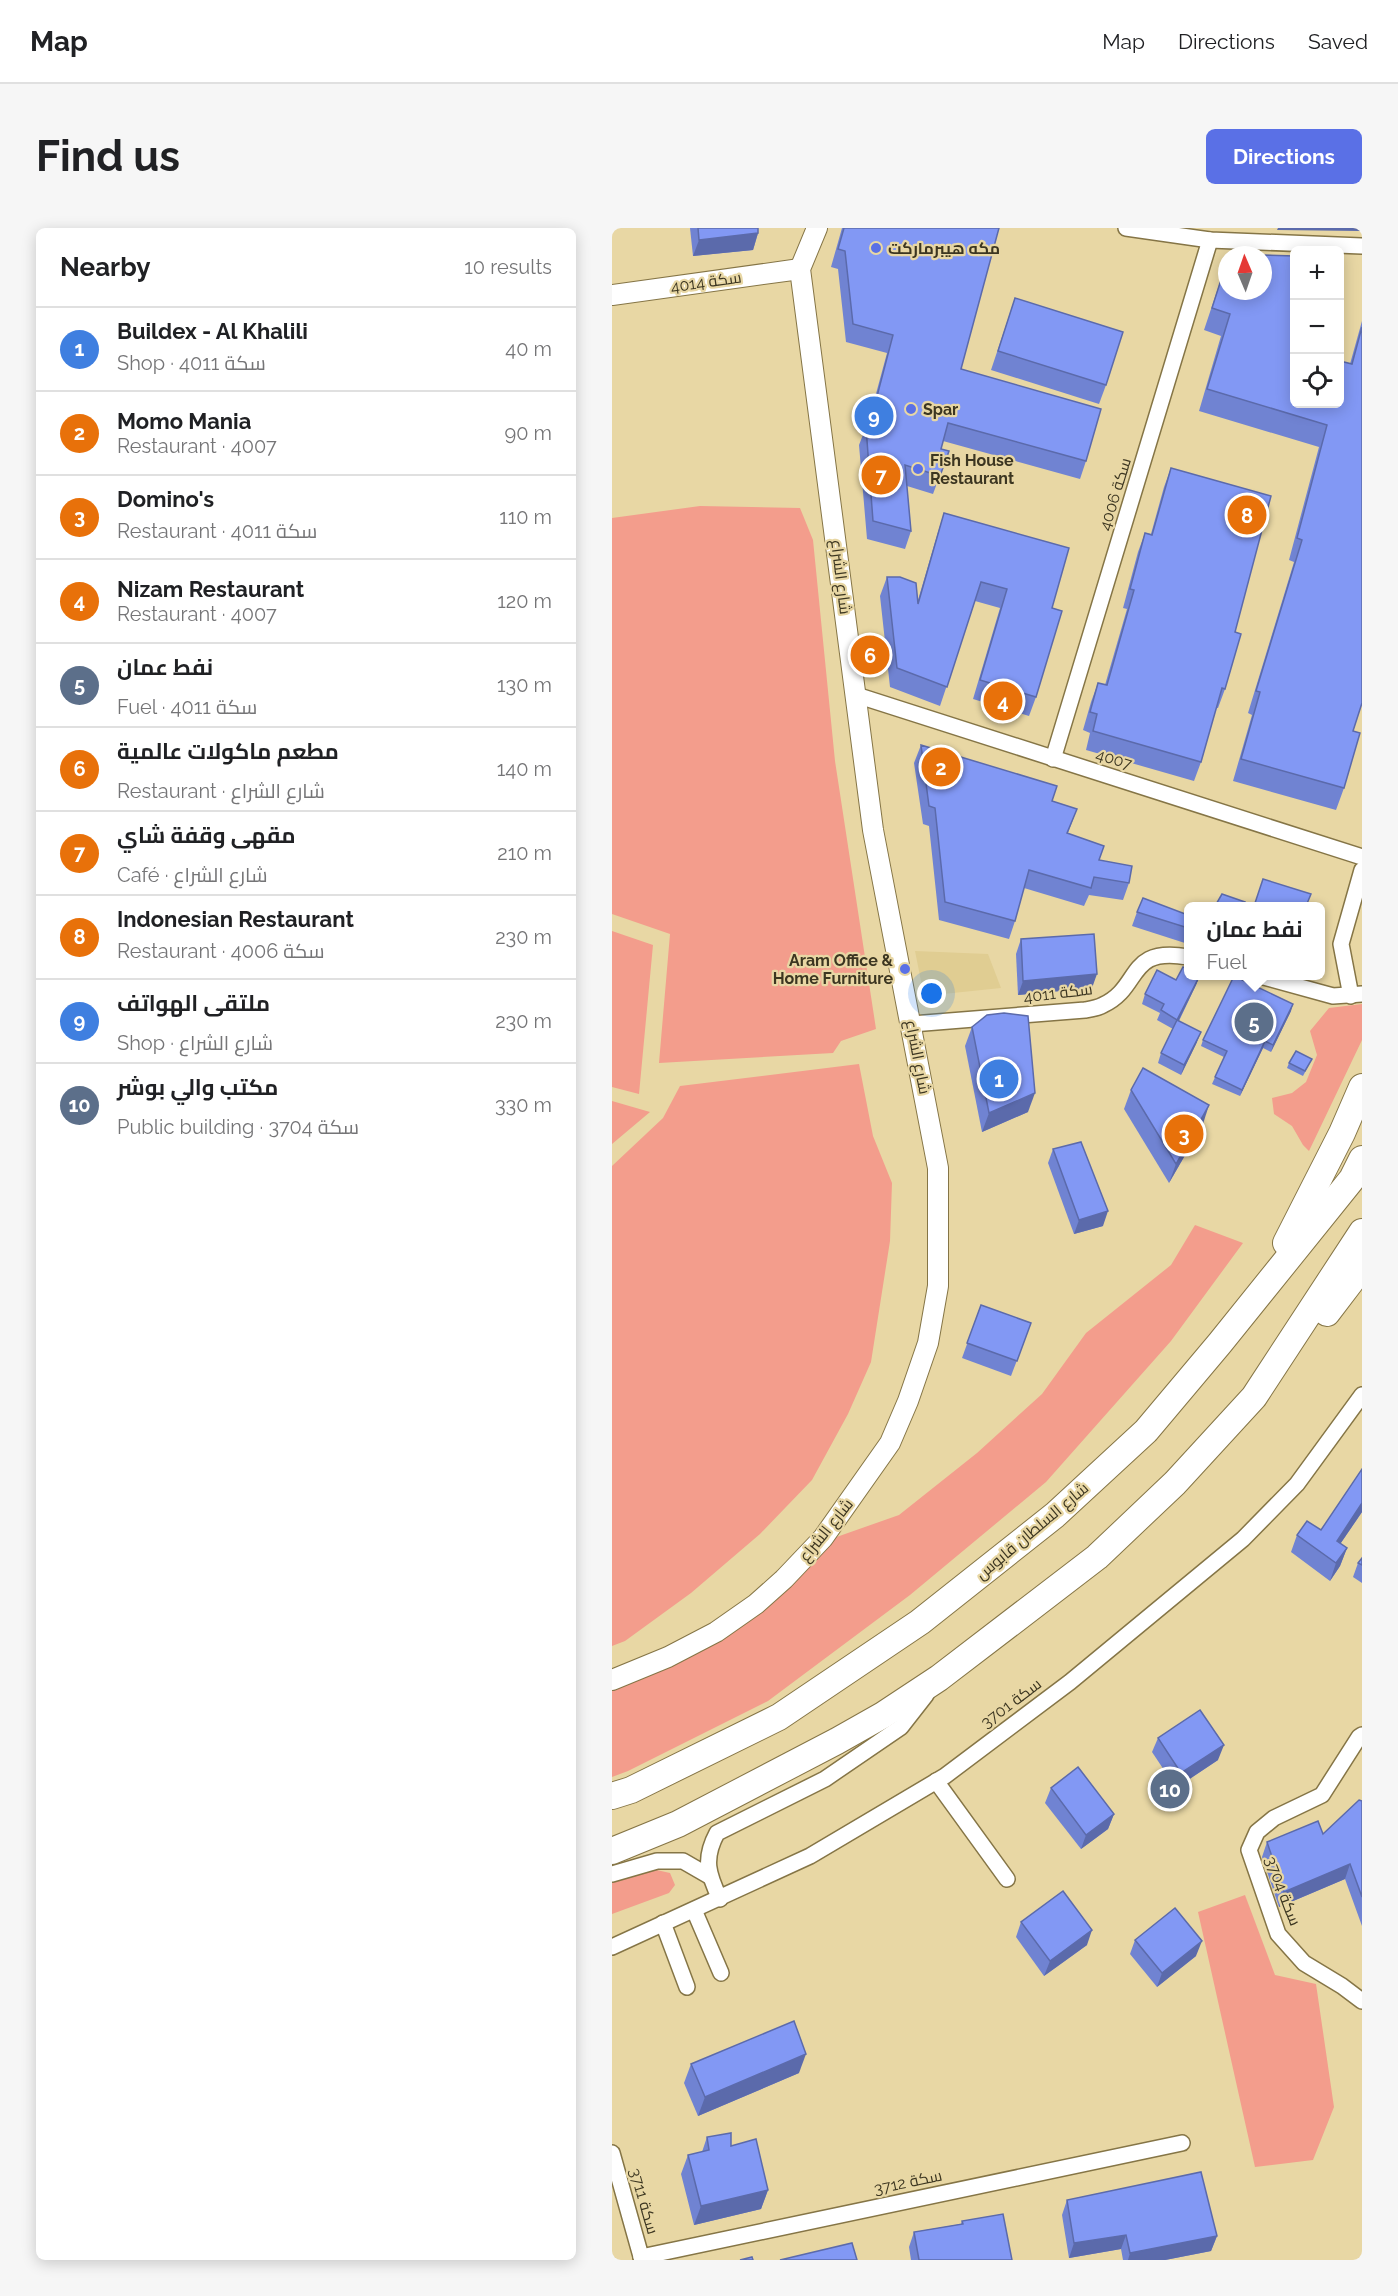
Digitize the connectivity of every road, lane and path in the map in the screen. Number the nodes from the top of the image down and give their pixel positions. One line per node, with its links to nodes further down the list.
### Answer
1 (817, 228): 6 (street)
2 (1126, 228): 4 (street)
3 (1263, 235): 4 (street); 5 (street)
4 (1210, 240): 9 (street, سكة 4006)
5 (1362, 246)
6 (800, 269): 7 (street, سكة 4014); 8 (street, شارع الشراع)
7 (612, 295)
8 (856, 695): 9 (street, 4007); 15 (street, شارع الشراع)
9 (1053, 759): 10 (street, 4007)
10 (1362, 857)
11 (1362, 870): 14 (street)
12 (1184, 956): 15 (street, سكة 4011)
13 (1278, 980): 14 (street)
14 (1357, 995)
15 (912, 1024): 24 (street, شارع الشراع)
16 (1362, 1087): 20 (highway)
17 (1362, 1159): 20 (highway, شارع السلطان قابوس)
18 (1362, 1232): 22 (highway)
19 (1362, 1267): 22 (highway)
20 (1220, 1343): 27 (highway, شارع السلطان قابوس)
21 (1362, 1395): 26 (street, سكة 3701)
22 (1254, 1398): 23 (highway)
23 (939, 1678): 28 (highway); 30 (street)
24 (612, 1680)
25 (1362, 1735): 38 (street, سكة 3704)
26 (936, 1781): 31 (street); 32 (street, سكة 3701)
27 (612, 1796)
28 (612, 1851)
29 (612, 1874): 30 (street)
30 (709, 1876): 32 (street)
31 (1007, 1879)
32 (720, 1899): 33 (street, سكة 3701)
33 (694, 1910): 34 (street, سكة 3701); 36 (street)
34 (663, 1923): 35 (street, سكة 3701); 37 (street)
35 (612, 1947)
36 (721, 1973)
37 (687, 1987)
38 (1362, 2001)
39 (1182, 2143): 41 (street, سكة 3712)
40 (612, 2153): 41 (street, سكة 3711)
41 (642, 2258)

